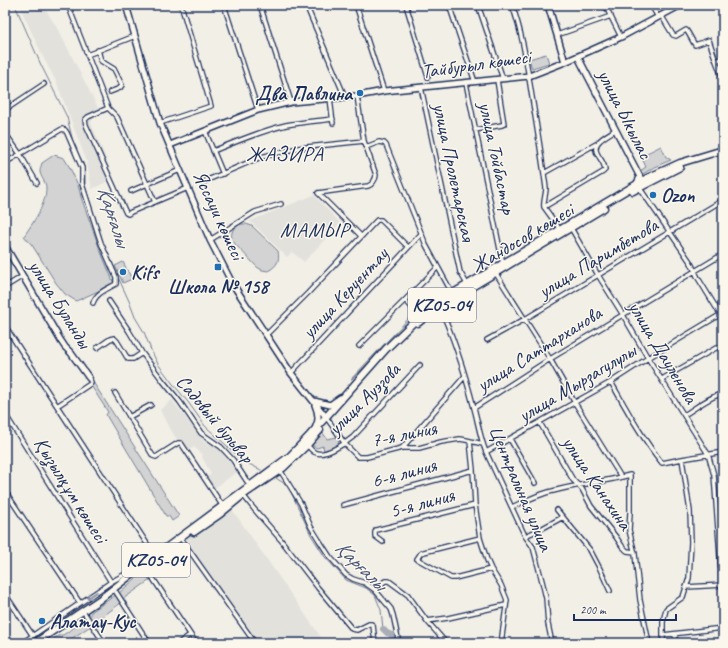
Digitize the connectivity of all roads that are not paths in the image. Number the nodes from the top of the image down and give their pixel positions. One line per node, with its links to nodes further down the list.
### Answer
1 (68, 5): 24 (street)
2 (126, 5): 21 (street, Яссауи көшесі)
3 (181, 5): 46 (street)
4 (224, 5): 45 (street)
5 (260, 5): 42 (street)
6 (306, 5): 40 (street)
7 (356, 5): 37 (street)
8 (406, 5): 30 (street)
9 (449, 5): 33 (street)
10 (478, 5): 31 (street)
11 (512, 5): 29 (street)
12 (548, 5): 20 (street)
13 (606, 5): 18 (street)
14 (651, 5): 19 (street)
15 (681, 5): 19 (street, Тайбурыл көшесі)
16 (719, 5): 17 (street)
17 (723, 11)
18 (611, 16): 20 (street); 22 (street)
19 (660, 16): 22 (street, Тайбурыл көшесі); 27 (street)
20 (557, 35): 28 (street)
21 (135, 36): 23 (street); 46 (street, Яссауи көшесі)
22 (620, 37): 25 (street, Тайбурыл көшесі)
23 (98, 50): 24 (street); 38 (street)
24 (87, 55): 43 (street)
25 (578, 57): 28 (street, Тайбурыл көшесі); 48 (street, улица Ыкылас)
26 (723, 58): 27 (street)
27 (716, 61): 32 (street)
28 (565, 62): 29 (street, Тайбурыл көшесі)
29 (529, 76): 31 (street, Тайбурыл көшесі); 61 (street)
30 (428, 77)
31 (500, 79): 33 (street, Тайбурыл көшесі); 47 (street)
32 (723, 79)
33 (474, 82): 34 (street, Тайбурыл көшесі)
34 (466, 83): 36 (street, Тайбурыл көшесі); 47 (street, улица Тойбастар)
35 (44, 84): 44 (street)
36 (421, 87): 37 (street, Тайбурыл көшесі); 88 (street, улица Пролетарская)
37 (384, 91): 39 (street, Тайбурыл көшесі)
38 (110, 92)
39 (357, 96): 40 (street, Тайбурыл көшесі); 51 (street)
40 (345, 97): 41 (street, Тайбурыл көшесі)
41 (330, 98): 42 (street, Тайбурыл көшесі); 56 (street)
42 (291, 102): 45 (street, Тайбурыл көшесі)
43 (108, 108): 65 (street); 70 (street)
44 (5, 110)
45 (258, 110): 49 (street, Тайбурыл көшесі)
46 (160, 123): 53 (street, Яссауи көшесі)
47 (475, 130): 82 (street, улица Тойбастар)
48 (615, 130): 52 (street); 66 (street, улица Ыкылас)
49 (205, 131): 53 (street, Тайбурыл көшесі); 56 (street)
50 (5, 133): 57 (street)
51 (364, 141): 54 (street); 62 (street)
52 (596, 144): 61 (street); 72 (street)
53 (170, 145): 60 (street, Яссауи көшесі)
54 (366, 147): 76 (street); 77 (street)
55 (723, 150): 66 (main road, Жандосов көшесі / KZ05-04)
56 (213, 151): 62 (street)
57 (20, 154): 59 (street); 64 (street); 93 (street)
58 (723, 154): 66 (main road, Жандосов көшесі / KZ05-04)
59 (5, 163)
60 (180, 170): 65 (street); 67 (street, Яссауи көшесі)
61 (544, 173): 72 (street)
62 (223, 174): 63 (street)
63 (203, 182)
64 (37, 183)
65 (147, 185): 68 (street); 70 (street)
66 (638, 185): 73 (main road, Жандосов көшесі / KZ05-04); 75 (street)
67 (188, 188): 70 (street); 78 (street, Яссауи көшесі)
68 (131, 191)
69 (723, 200): 75 (street, улица Паримбетова)
70 (155, 202)
71 (281, 204): 78 (street)
72 (544, 207): 74 (street)
73 (570, 226): 74 (main road, Жандосов көшесі / KZ05-04); 84 (main road, Жандосов көшесі / KZ05-04); 86 (street, улица Дауленова)
74 (559, 230): 82 (main road, Жандосов көшесі / KZ05-04)
75 (670, 232): 85 (street); 86 (street, улица Паримбетова)
76 (421, 234): 80 (street, улица Керуентау); 83 (street)
77 (362, 236): 80 (street); 100 (street)
78 (210, 240): 100 (street, Яссауи көшесі)
79 (5, 246): 87 (street, улица Буланды)
80 (408, 247): 109 (street, улица Керуентау)
81 (723, 254): 85 (street, улица Саттарханова)
82 (503, 264): 84 (main road, Жандосов көшесі)
83 (438, 267): 90 (street); 92 (street)
84 (494, 271): 88 (main road, Жандосов көшесі); 94 (main road, Жандосов көшесі / KZ05-04); 98 (street)
85 (695, 271): 95 (street, улица Саттарханова); 96 (street)
86 (598, 275): 95 (street, улица Дауленова); 98 (street, улица Паримбетова)
87 (23, 276): 89 (street); 111 (street, улица Буланды)
88 (467, 284): 90 (main road, Жандосов көшесі)
89 (5, 287)
90 (452, 294): 94 (main road, Жандосов көшесі)
91 (109, 301): 105 (street, Садовый бульвар)
92 (406, 301): 97 (street); 102 (street)
93 (93, 303)
94 (439, 304): 97 (main road, Жандосов көшесі); 110 (street, Центральная улица); 125 (main road, Жандосов көшесі / KZ05-04)
95 (623, 314): 106 (street, улица Дауленова); 107 (street, улица Саттарханова)
96 (722, 314): 106 (street, улица Мырзагулулы)
97 (420, 316): 115 (main road, Жандосов көшесі / KZ05-04)
98 (525, 319): 101 (street, улица Паримбетова); 107 (street)
99 (5, 326): 120 (street)
100 (266, 335): 109 (street, Яссауи көшесі)
101 (487, 340)
102 (359, 346)
103 (723, 346): 112 (street)
104 (98, 348): 105 (street)
105 (142, 353): 143 (street, Садовый бульвар)
106 (648, 358): 112 (street, улица Дауленова); 113 (street, улица Мырзагулулы)
107 (550, 359): 118 (street); 121 (street, улица Саттарханова)
108 (420, 365): 130 (street, улица Ауэзова)
109 (291, 373): 117 (street, Яссауи көшесі)
110 (465, 376): 121 (street, Центральная улица); 133 (street)
111 (89, 378): 120 (street)
112 (662, 379): 123 (street, улица Дауленова)
113 (611, 382): 118 (street, улица Мырзагулулы); 137 (street)
114 (115, 393): 124 (street)
115 (346, 394): 117 (street); 125 (main road, KZ05-04)
116 (723, 394): 123 (street)
117 (314, 401): 125 (street, Яссауи көшесі); 127 (street)
118 (575, 403): 126 (street, улица Мырзагулулы); 140 (street)
119 (151, 405): 124 (street)
120 (57, 406): 157 (street)
121 (474, 408): 131 (street, Центральная улица)
122 (5, 414): 161 (street, Қызылқұм көшесі)
123 (684, 415): 136 (street, улица Дауленова)
124 (129, 417): 146 (street)
125 (328, 418): 127 (main road, KZ05-04); 130 (street, 7-я линия); 132 (main road, KZ05-04)
126 (540, 423): 128 (street, улица Мырзагулулы); 142 (street, улица Канахина)
127 (310, 435): 139 (main road, KZ05-04)
128 (510, 439): 134 (street, улица Мырзагулулы); 141 (street)
129 (470, 441): 131 (street, 7-я линия); 133 (street, 7-я линия); 138 (street)
130 (345, 444): 132 (street, улица Ауэзова); 133 (street, 7-я линия)
131 (483, 444): 134 (street, Центральная улица)
132 (307, 445): 139 (main road, KZ05-04)
133 (402, 448)
134 (486, 452): 149 (street, Центральная улица)
135 (723, 452): 136 (street)
136 (708, 454): 137 (street); 162 (street, улица Дауленова)
137 (682, 459): 163 (street)
138 (473, 470): 147 (street, 6-я линия); 148 (street)
139 (273, 472): 143 (main road, KZ05-04); 145 (main road, KZ05-04); 164 (street)
140 (621, 477): 142 (street); 156 (street)
141 (535, 483)
142 (578, 485): 149 (street); 156 (street, улица Канахина)
143 (250, 486): 146 (main road, KZ05-04)
144 (5, 491): 169 (street)
145 (243, 495): 154 (main road, KZ05-04); 186 (street)
146 (222, 505): 157 (main road, KZ05-04)
147 (343, 505)
148 (475, 505): 153 (street); 155 (street, 5-я линия)
149 (512, 507): 152 (street, Центральная улица)
150 (557, 510): 151 (street)
151 (563, 517): 152 (street); 165 (street)
152 (525, 536): 190 (street, Центральная улица)
153 (480, 538): 160 (street); 160 (street)
154 (182, 540): 159 (main road, KZ05-04); 185 (street)
155 (383, 542)
156 (635, 552): 191 (street)
157 (154, 554): 158 (main road, KZ05-04)
158 (150, 560): 161 (street); 178 (main road, KZ05-04)
159 (146, 568): 166 (main road, KZ05-04); 175 (street)
160 (491, 569): 170 (street)
161 (111, 582): 169 (street, one-way to 169)
162 (723, 585): 163 (street); 168 (street, улица Дауленова)
163 (686, 587): 176 (street)
164 (375, 590): 172 (street); 187 (street)
165 (610, 590)
166 (116, 592): 171 (main road, KZ05-04); 182 (street)
167 (5, 594): 177 (street)
168 (723, 597)
169 (80, 603): 177 (street)
170 (506, 605): 172 (street); 189 (street)
171 (85, 614): 178 (main road, KZ05-04); 181 (street)
172 (427, 621): 188 (street)
173 (723, 628): 174 (street)
174 (675, 634): 176 (street); 193 (street)
175 (190, 635): 183 (street); 184 (street)
176 (663, 635): 192 (street)
177 (33, 636): 179 (street)
178 (42, 642): 180 (main road, KZ05-04)
179 (22, 643)
180 (35, 643)
181 (104, 643)
182 (149, 643)
183 (179, 643)
184 (196, 643)
185 (255, 643)
186 (375, 643)
187 (399, 643)
188 (446, 643)
189 (501, 643)
190 (552, 643)
191 (649, 643)
192 (663, 643)
193 (676, 643)

